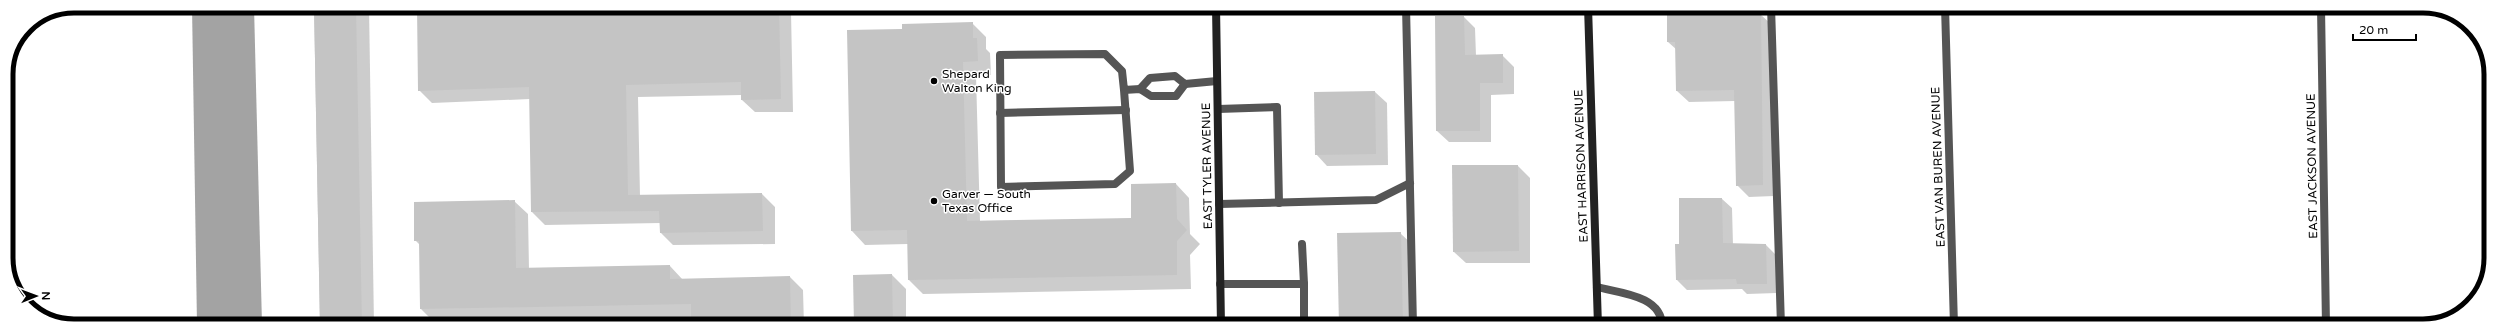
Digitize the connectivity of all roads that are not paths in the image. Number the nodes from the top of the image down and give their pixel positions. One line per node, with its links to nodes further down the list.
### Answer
1 (1216, 13): 7 (main road, EAST TYLER AVENUE)
2 (1406, 13): 14 (street)
3 (1588, 13): 20 (main road, EAST HARRISON AVENUE)
4 (1771, 13): 26 (street)
5 (1945, 13): 27 (street, EAST VAN BUREN AVENUE)
6 (2321, 13): 28 (street, EAST JACKSON AVENUE)
7 (1217, 81): 8 (street); 11 (main road, EAST TYLER AVENUE)
8 (1185, 84): 9 (street); 9 (street)
9 (1140, 89): 10 (street)
10 (1124, 90): 12 (street); 13 (street)
11 (1218, 109): 15 (street); 16 (main road, EAST TYLER AVENUE)
12 (1126, 110): 13 (street); 13 (street)
13 (1000, 113)
14 (1410, 183): 15 (street); 23 (street)
15 (1279, 203): 16 (street)
16 (1219, 204): 18 (main road, EAST TYLER AVENUE)
17 (1302, 244): 19 (street)
18 (1220, 284): 19 (street); 21 (main road, EAST TYLER AVENUE)
19 (1304, 284): 22 (street)
20 (1597, 287): 24 (main road, EAST HARRISON AVENUE); 25 (street)
21 (1221, 319)
22 (1304, 319)
23 (1413, 319)
24 (1598, 319)
25 (1661, 319)
26 (1781, 319)
27 (1954, 319)
28 (2326, 319)

